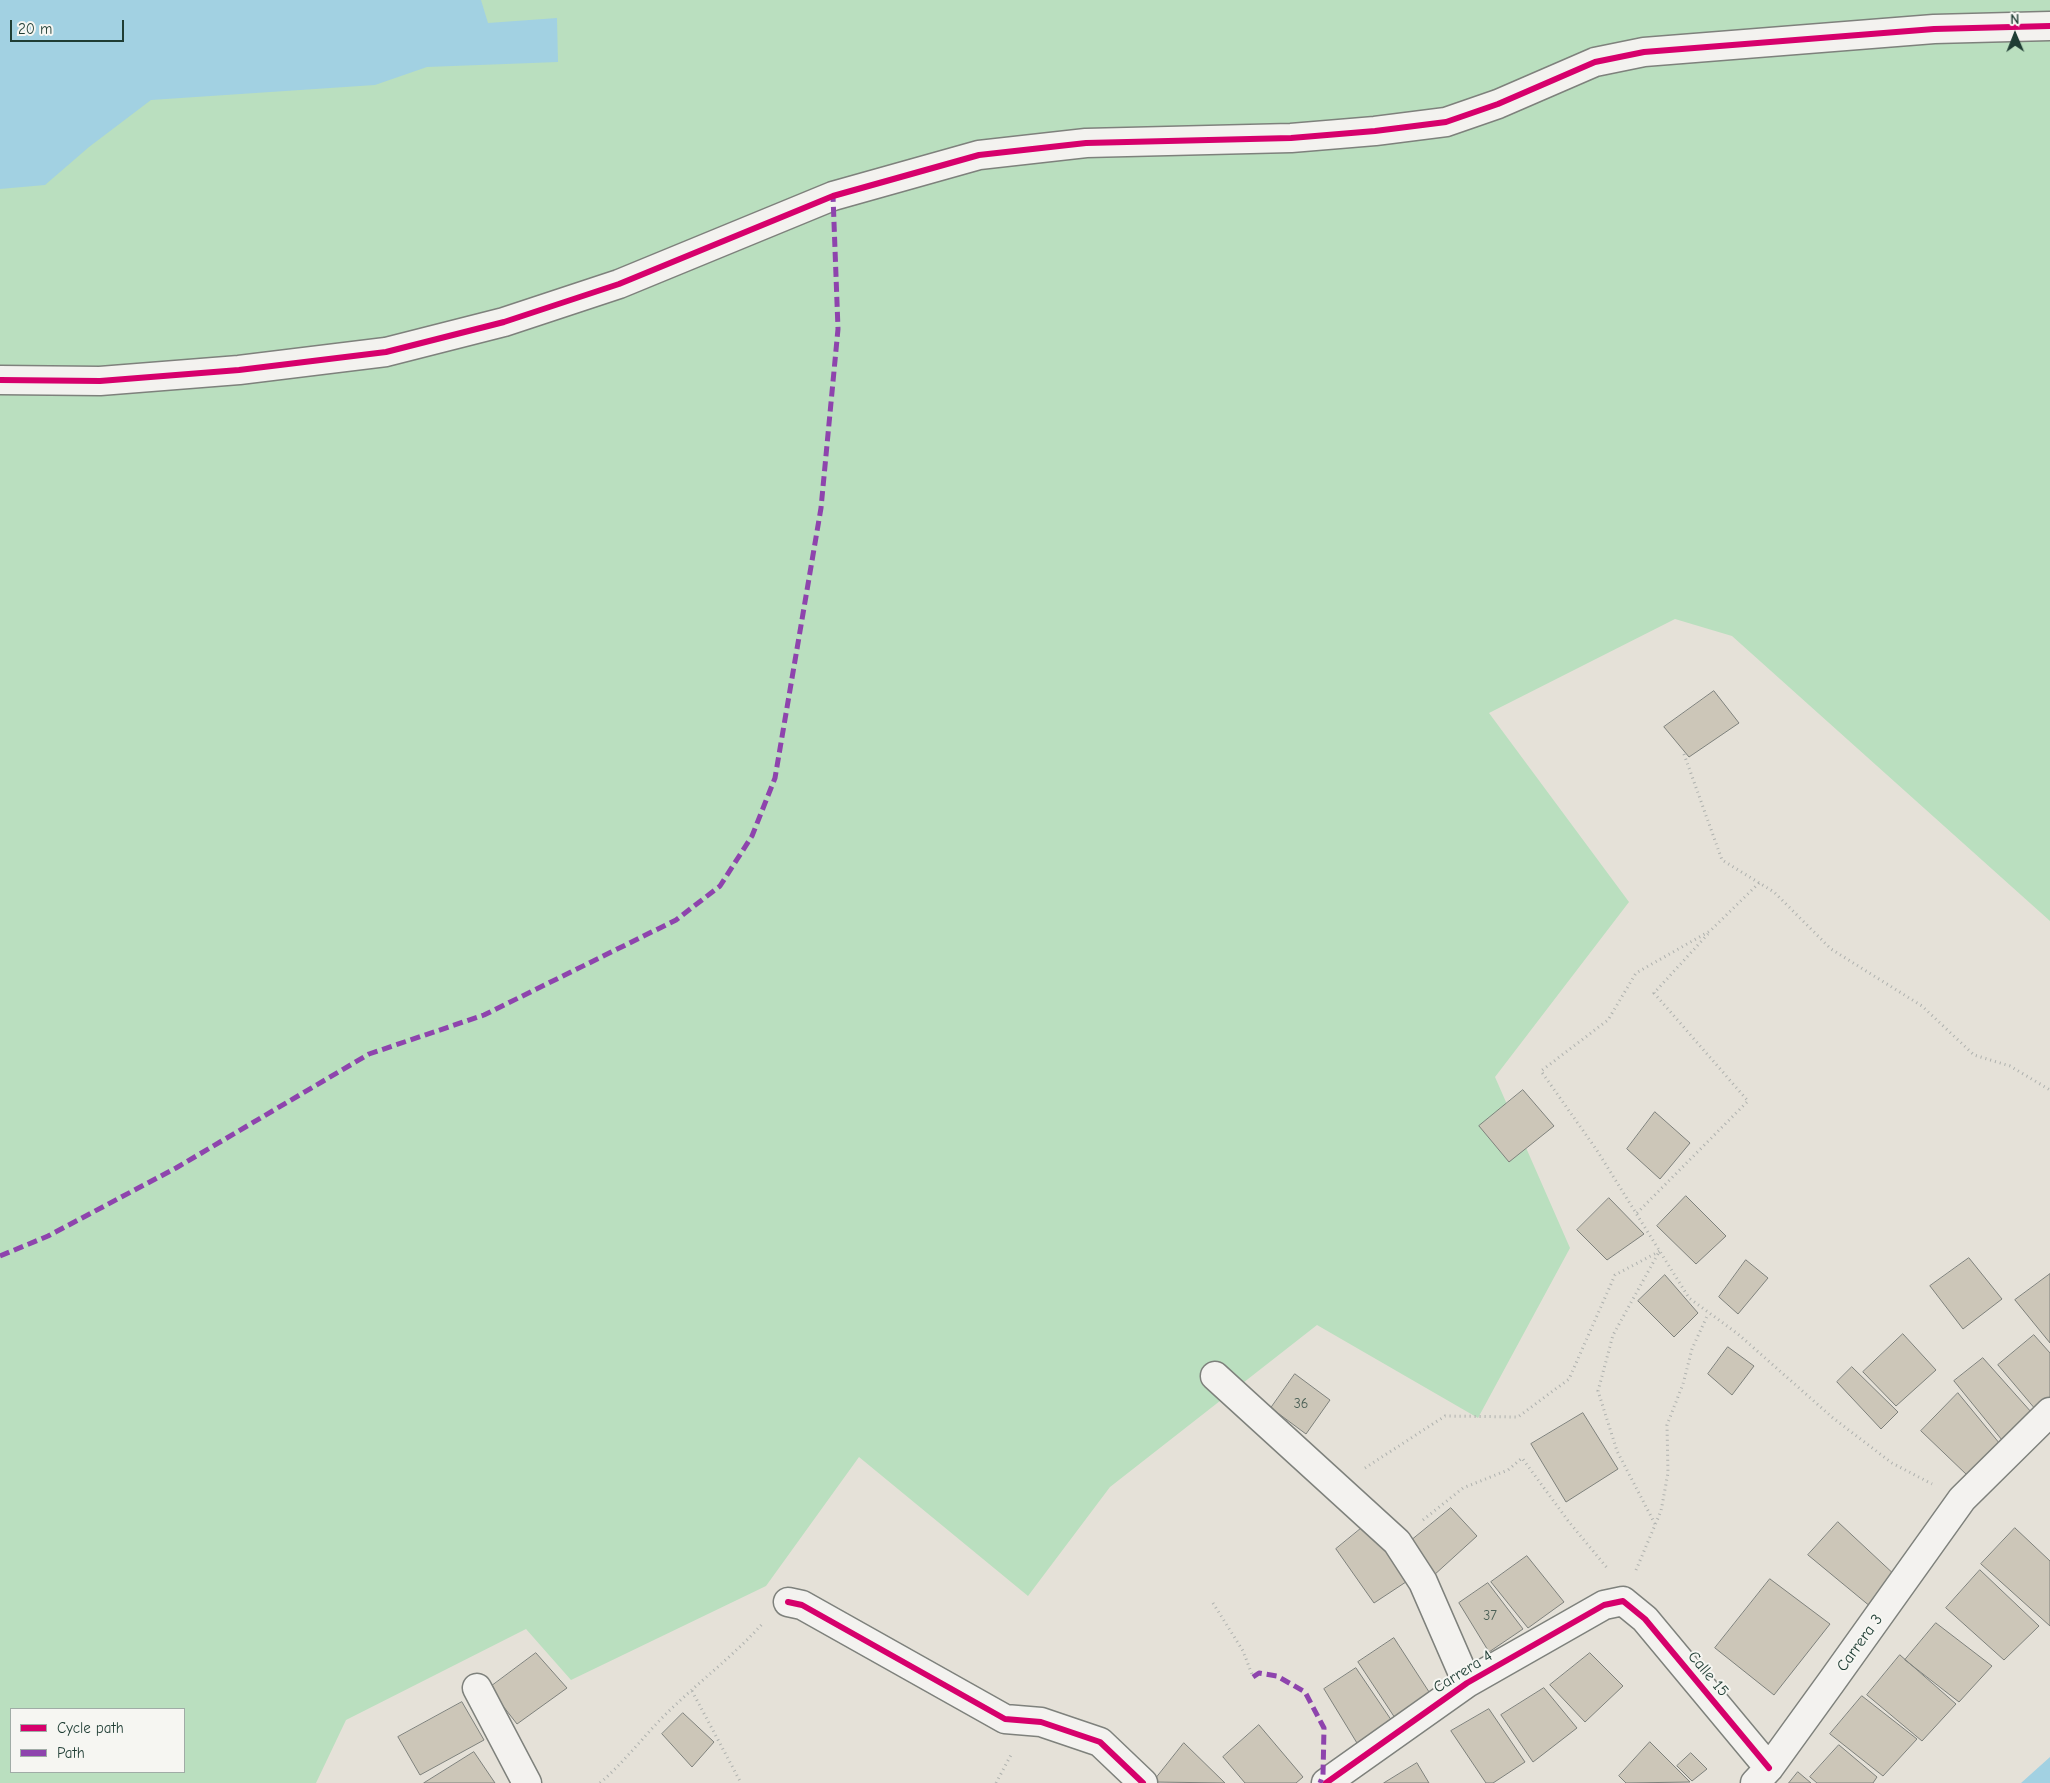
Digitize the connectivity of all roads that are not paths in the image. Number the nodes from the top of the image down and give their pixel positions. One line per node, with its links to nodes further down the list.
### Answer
1 (2050, 26): 2 (street)
2 (0, 380)
3 (1215, 1376): 7 (street)
4 (2050, 1412): 9 (street, Carrera 3)
5 (1623, 1601): 7 (street, Carrera 4); 9 (street, Calle 15)
6 (788, 1602): 11 (street)
7 (1467, 1683): 12 (street, Carrera 4)
8 (477, 1688): 10 (street)
9 (1762, 1775)
10 (527, 1783)
11 (1143, 1783)
12 (1326, 1783)

